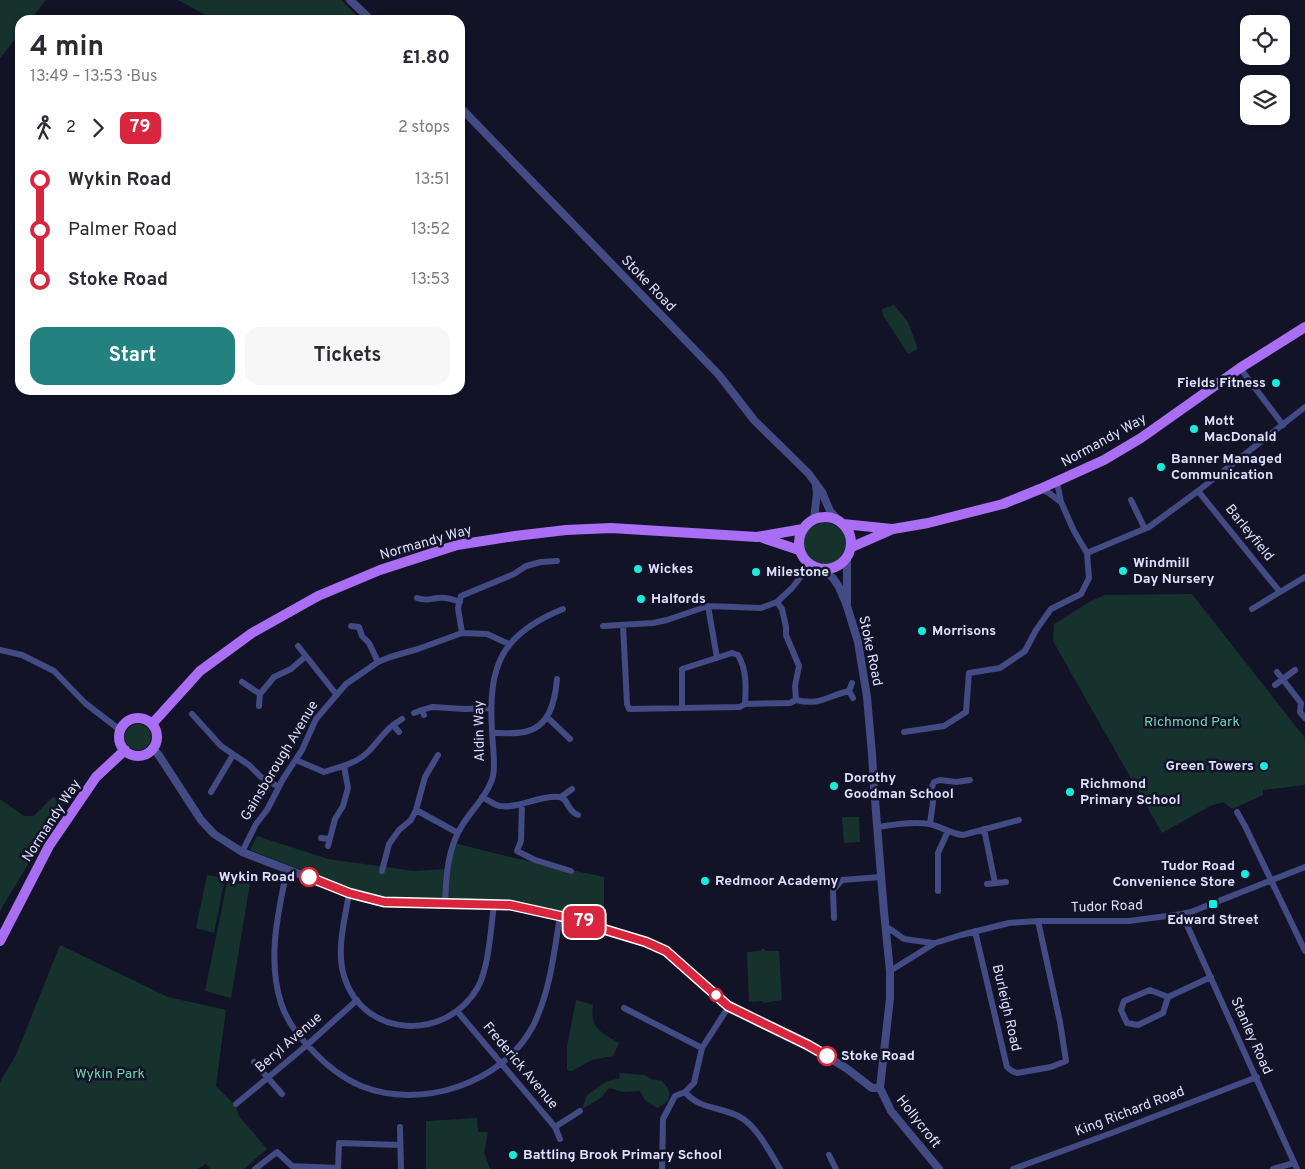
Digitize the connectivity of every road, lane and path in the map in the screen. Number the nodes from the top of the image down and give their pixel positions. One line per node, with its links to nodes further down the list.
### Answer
1 (350, 0): 2 (street)
2 (366, 15)
3 (465, 112): 8 (street, Stoke Road)
4 (1305, 327): 5 (main road, Normandy Way)
5 (1240, 368): 7 (street); 9 (main road, Normandy Way)
6 (1305, 407): 7 (street)
7 (1283, 425): 11 (street)
8 (815, 482): 14 (street); 15 (street, Stoke Road)
9 (1056, 482): 10 (main road, Normandy Way); 13 (street)
10 (1040, 489): 13 (street); 18 (main road, Normandy Way)
11 (1198, 491): 16 (street); 28 (street, Barleyfield)
12 (1131, 500): 16 (street)
13 (1061, 502): 22 (street)
14 (814, 519): 15 (main road); 17 (main road)
15 (840, 521): 18 (main road, Normandy Way); 20 (main road)
16 (1145, 528): 22 (street)
17 (803, 529): 19 (main road, Normandy Way); 21 (main road)
18 (893, 529): 20 (main road, Normandy Way)
19 (757, 537): 21 (main road, Normandy Way); 67 (main road, Normandy Way)
20 (852, 547): 23 (main road)
21 (799, 550): 25 (main road)
22 (1087, 553): 71 (street)
23 (847, 558): 26 (main road); 33 (street, Stoke Road)
24 (557, 561): 30 (street)
25 (810, 565): 26 (main road); 31 (street)
26 (823, 570): 33 (street, Stoke Road)
27 (1305, 577): 28 (street)
28 (1280, 592): 35 (street)
29 (417, 598): 30 (street)
30 (460, 602): 39 (street)
31 (776, 602): 32 (street); 57 (street)
32 (708, 606): 36 (street); 44 (street)
33 (847, 606): 92 (street, Stoke Road)
34 (563, 609): 40 (street, Aldin Way)
35 (1252, 609)
36 (623, 625): 38 (street); 61 (street)
37 (351, 626): 45 (street)
38 (603, 626)
39 (462, 633): 40 (street, Gainsborough Avenue); 45 (street, Gainsborough Avenue)
40 (509, 644): 60 (street, Aldin Way)
41 (298, 646): 43 (street)
42 (0, 650): 69 (street)
43 (306, 656): 54 (street); 55 (street)
44 (717, 658): 58 (street); 61 (street)
45 (378, 662): 55 (street, Gainsborough Avenue)
46 (1295, 670): 49 (street)
47 (1277, 672): 49 (street)
48 (557, 679): 64 (street)
49 (1283, 679): 52 (street); 65 (street)
50 (242, 682): 54 (street)
51 (852, 683): 53 (street)
52 (1275, 685)
53 (849, 691): 56 (street); 57 (street)
54 (260, 694): 59 (street)
55 (336, 694): 78 (street, Gainsborough Avenue)
56 (853, 698)
57 (796, 700): 58 (street)
58 (745, 704): 61 (street)
59 (259, 706)
60 (491, 708): 62 (street); 72 (street, Aldin Way)
61 (682, 708)
62 (414, 713)
63 (192, 714): 76 (street)
64 (547, 717): 72 (street); 73 (street)
65 (1305, 718)
66 (402, 719): 68 (street)
67 (152, 724): 69 (main road); 74 (main road)
68 (393, 725): 70 (street); 79 (street)
69 (120, 730): 75 (main road)
70 (399, 732)
71 (904, 732)
72 (492, 733): 84 (street, Aldin Way)
73 (570, 739)
74 (152, 748): 75 (main road); 97 (street)
75 (125, 750): 117 (main road, Normandy Way)
76 (233, 755): 81 (street); 83 (street)
77 (438, 755): 87 (street)
78 (296, 760): 79 (street); 81 (street, Gainsborough Avenue)
79 (344, 766): 96 (street)
80 (970, 780): 91 (street)
81 (279, 787): 97 (street, Gainsborough Avenue)
82 (572, 789): 85 (street)
83 (211, 792)
84 (482, 797): 86 (street); 95 (street, Aldin Way)
85 (561, 797): 86 (street); 89 (street)
86 (522, 804): 101 (street)
87 (416, 810): 95 (street); 100 (street)
88 (1237, 812): 103 (street)
89 (578, 815)
90 (1019, 820): 93 (street)
91 (930, 824): 92 (street); 94 (street)
92 (877, 827): 102 (street, Stoke Road)
93 (984, 829): 94 (street); 105 (street)
94 (948, 831): 107 (street)
95 (458, 834): 110 (street, Aldin Way)
96 (321, 838)
97 (242, 852): 99 (street)
98 (1305, 867): 103 (street, Tudor Road)
99 (287, 869): 108 (street); 127 (street)
100 (382, 871)
101 (571, 871)
102 (881, 877): 113 (street); 115 (street, Stoke Road)
103 (1272, 881): 111 (street, Tudor Road); 119 (street)
104 (1006, 882): 105 (street)
105 (995, 883): 106 (street)
106 (987, 884)
107 (938, 891)
108 (349, 893): 110 (street); 123 (street)
109 (494, 904): 110 (street); 112 (street); 126 (street)
110 (445, 905)
111 (1182, 914): 114 (street, Tudor Road); 121 (street, Stanley Road)
112 (560, 916): 124 (street); 130 (street)
113 (834, 918)
114 (1038, 921): 116 (street, Tudor Road); 116 (street, Burleigh Road)
115 (886, 928): 118 (street, Tudor Road); 120 (street, Stoke Road)
116 (975, 931): 118 (street, Tudor Road)
117 (0, 941)
118 (934, 943): 120 (street, Tudor Road)
119 (1305, 951)
120 (890, 971): 133 (street, Stoke Road)
121 (1211, 978): 122 (street); 132 (street, Stanley Road)
122 (1168, 997): 122 (street)
123 (357, 1000): 126 (street); 127 (street, Beryl Avenue)
124 (728, 1006): 128 (street); 133 (street)
125 (624, 1008): 128 (street)
126 (457, 1011): 130 (street, Frederick Avenue)
127 (307, 1045): 130 (street); 131 (street, Beryl Avenue)
128 (702, 1048): 134 (street)
129 (254, 1062): 131 (street)
130 (501, 1064): 139 (street, Frederick Avenue)
131 (268, 1077): 135 (street); 136 (street, Beryl Avenue)
132 (1257, 1077): 143 (street, Stanley Road); 151 (street, King Richard Road)
133 (880, 1088): 150 (street, Hollycroft)
134 (685, 1092): 147 (street); 148 (street)
135 (282, 1094)
136 (236, 1104)
137 (580, 1111): 139 (street)
138 (400, 1127): 141 (street)
139 (555, 1127): 140 (street, Frederick Avenue)
140 (560, 1139)
141 (400, 1145): 145 (street); 146 (street)
142 (829, 1155): 149 (street)
143 (1295, 1166): 152 (street)
144 (255, 1169): 145 (street)
145 (338, 1169)
146 (400, 1169)
147 (662, 1169)
148 (780, 1169)
149 (836, 1169)
150 (939, 1169)
151 (1013, 1169)
152 (1273, 1169)

